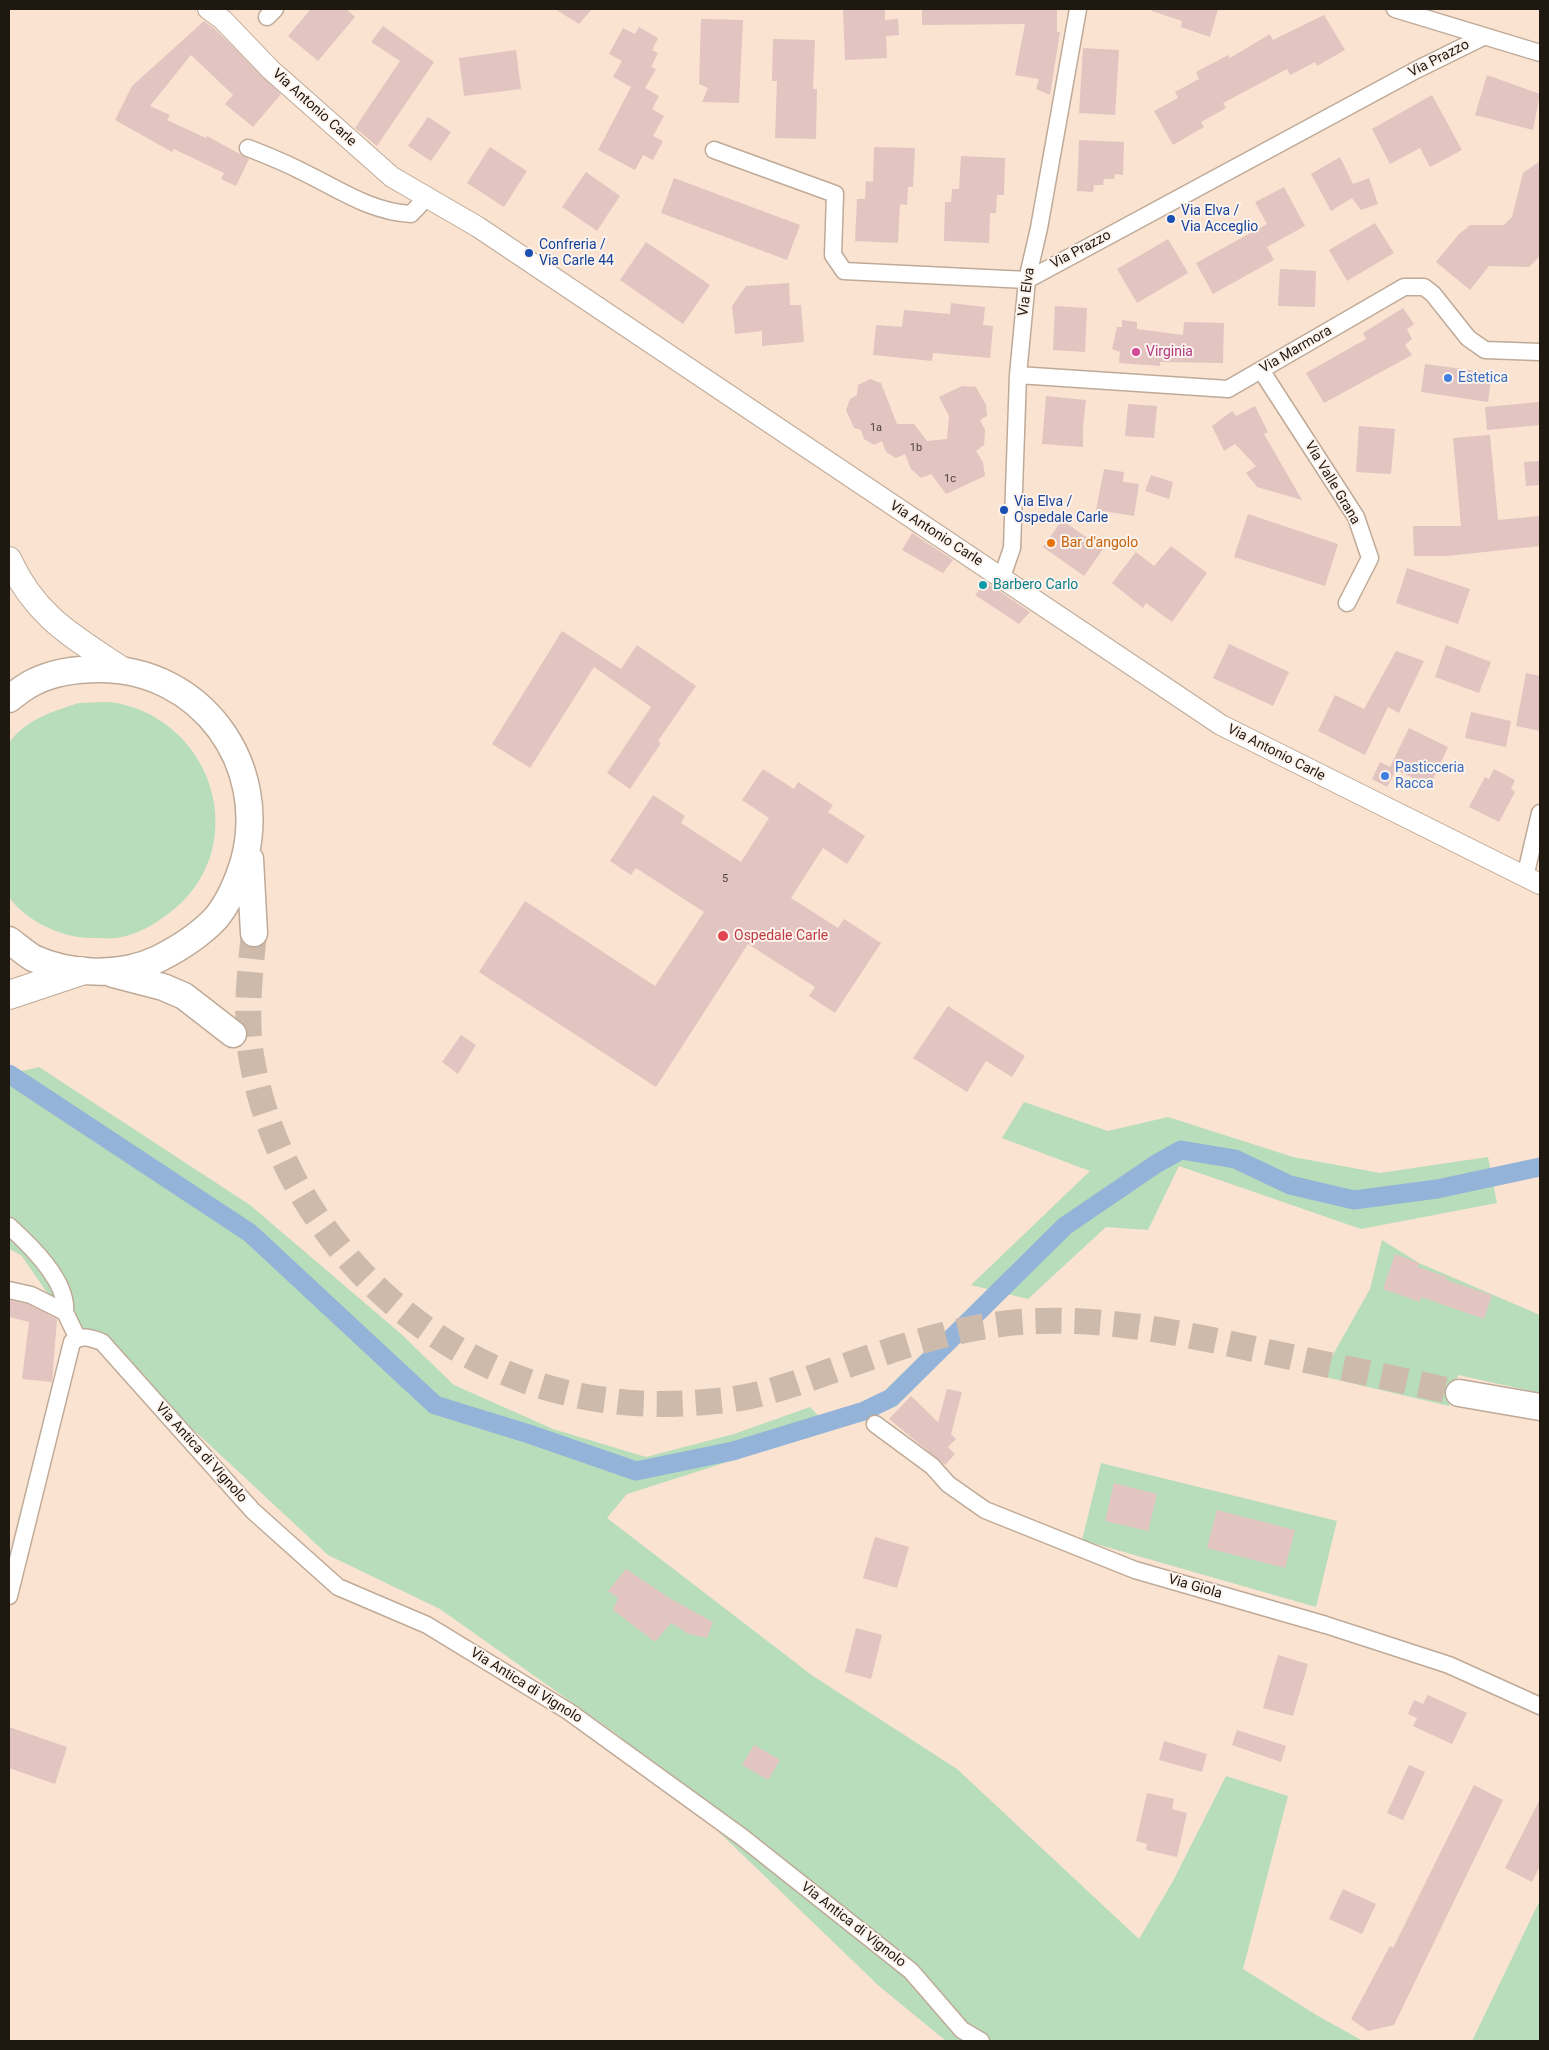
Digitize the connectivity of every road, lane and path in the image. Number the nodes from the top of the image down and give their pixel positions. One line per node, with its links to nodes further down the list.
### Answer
1 (208, 9): 8 (street, Via Antonio Carle)
2 (1078, 9): 9 (street, Via Elva)
3 (1395, 9): 4 (street)
4 (1483, 37): 5 (street); 9 (street, Via Prazzo)
5 (1540, 53)
6 (248, 148): 8 (street)
7 (714, 150): 9 (street)
8 (427, 197): 14 (street, Via Antonio Carle)
9 (1027, 280): 12 (street, Via Elva)
10 (1540, 352): 11 (street, Via Marmora)
11 (1261, 370): 12 (street, Via Marmora); 15 (street, Via Valle Grana)
12 (1018, 376): 14 (street, Via Elva)
13 (9, 559): 16 (main road)
14 (1002, 577): 20 (street, Via Antonio Carle)
15 (1347, 603)
16 (122, 669): 17 (main road); 19 (main road)
17 (9, 699)
18 (1540, 813): 20 (street)
19 (250, 839): 21 (main road); 23 (main road)
20 (1533, 881)
21 (254, 933)
22 (9, 940): 23 (main road)
23 (93, 972): 24 (highway); 25 (main road)
24 (9, 995)
25 (233, 1034)
26 (9, 1226): 28 (street)
27 (9, 1290): 28 (street)
28 (64, 1312): 29 (street)
29 (77, 1337): 33 (street); 35 (street, Via Antica di Vignolo)
30 (1459, 1393): 31 (main road)
31 (1540, 1407)
32 (875, 1424): 34 (street, Via Giola)
33 (9, 1596)
34 (1540, 1706)
35 (981, 2041)

